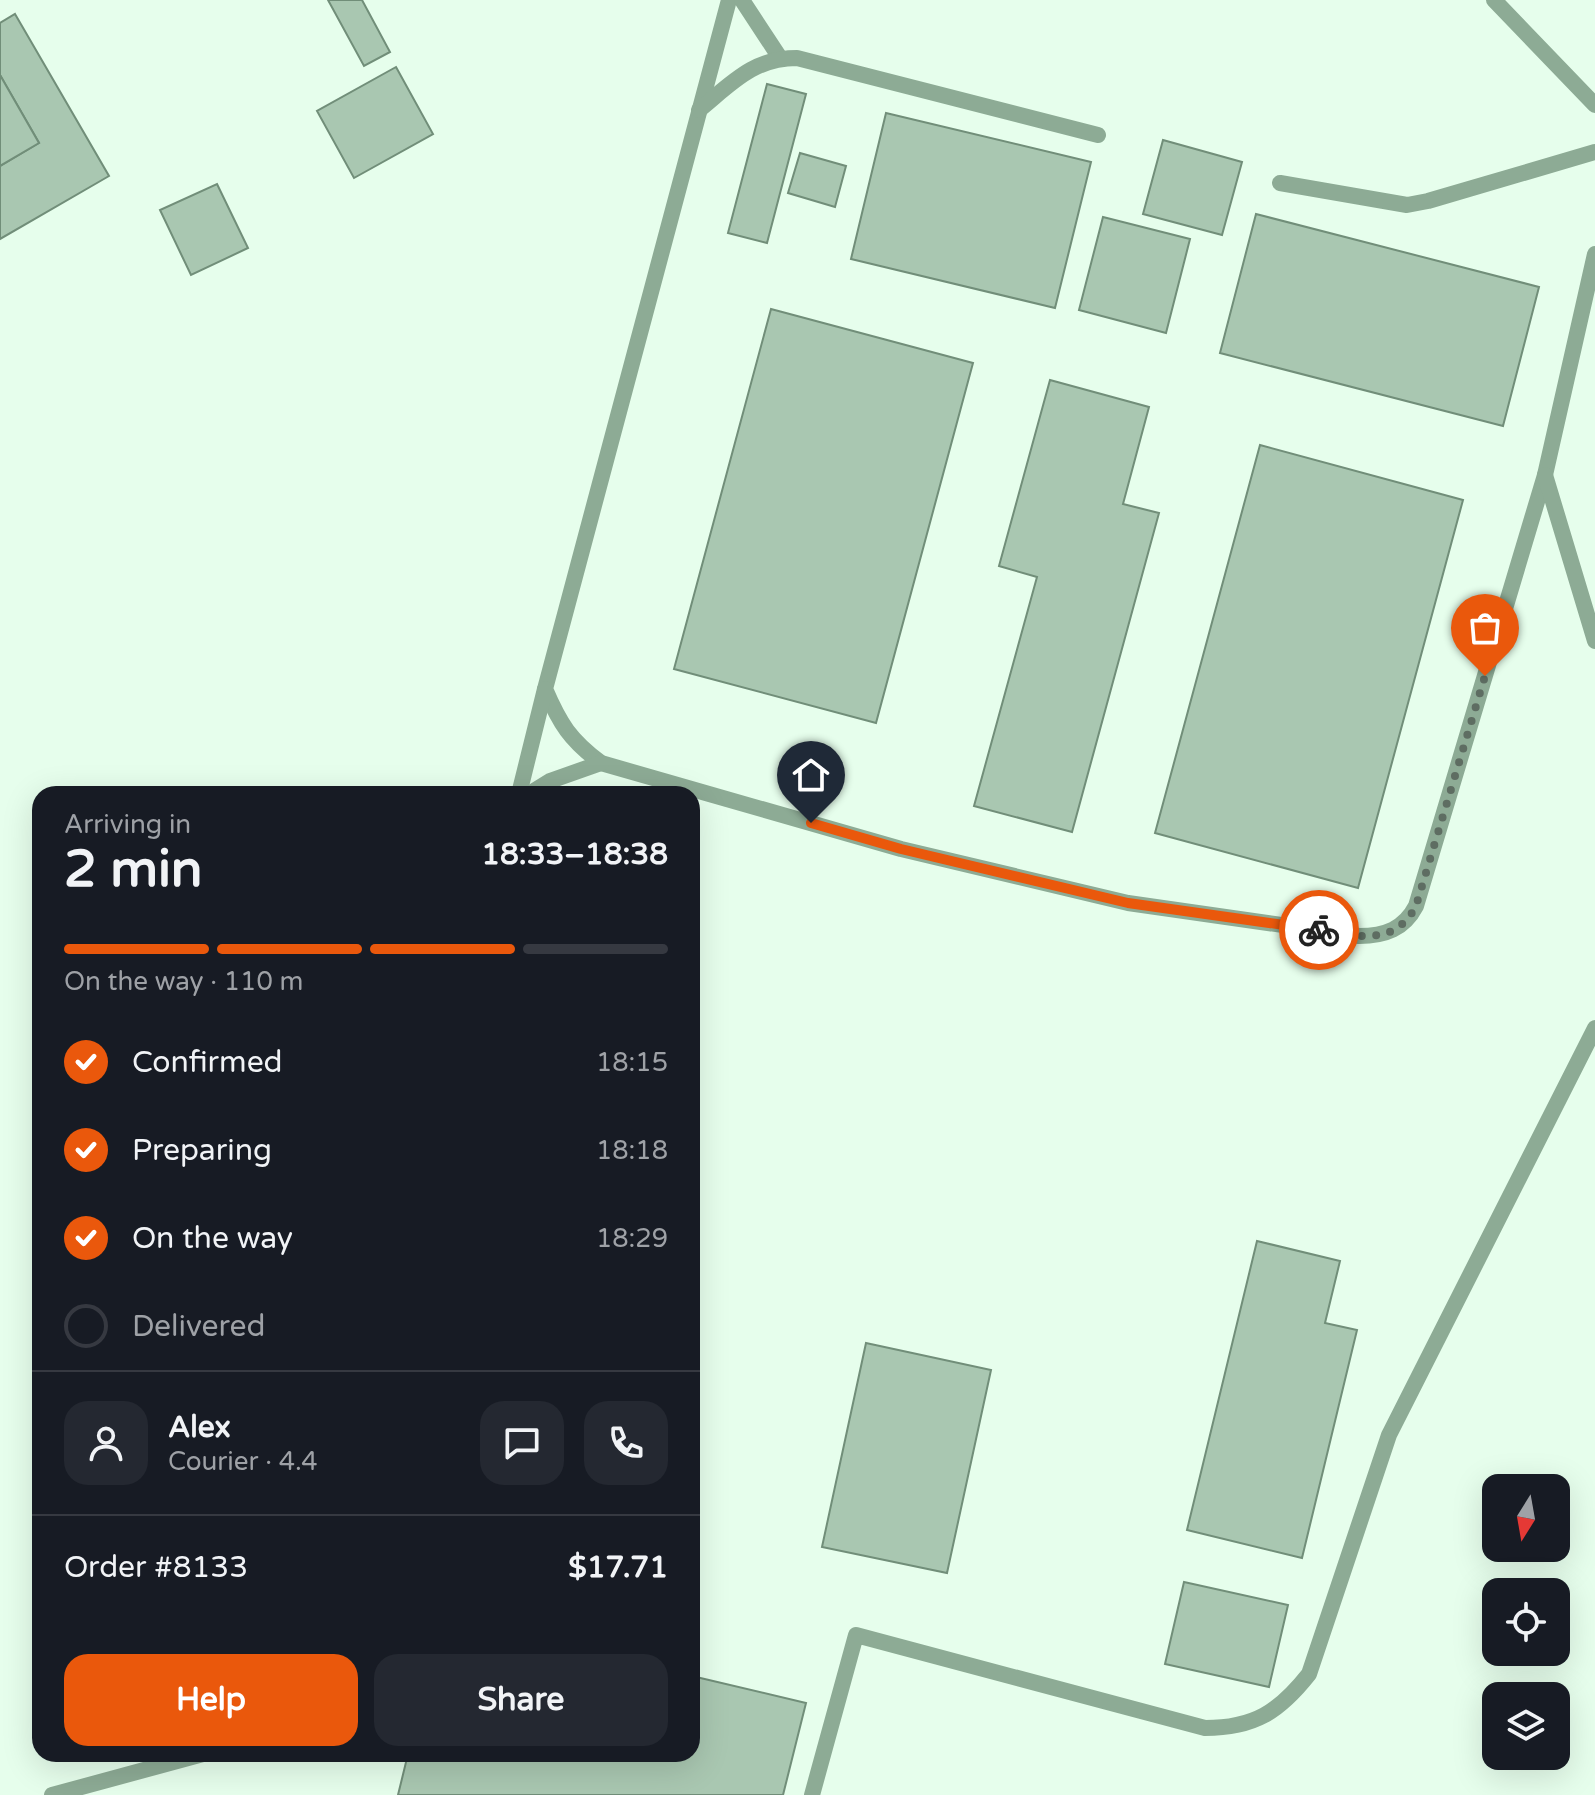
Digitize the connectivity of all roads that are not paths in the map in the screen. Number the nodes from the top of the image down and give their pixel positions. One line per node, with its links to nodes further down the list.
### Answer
1 (729, 0): 6 (lane)
2 (742, 0): 4 (lane)
3 (1494, 0): 5 (lane)
4 (780, 58): 6 (lane); 7 (lane)
5 (1595, 105)
6 (699, 110): 13 (lane)
7 (1098, 135)
8 (1595, 152): 9 (lane)
9 (1280, 183)
10 (1595, 254): 11 (lane)
11 (1545, 475): 12 (lane); 18 (lane)
12 (1595, 641)
13 (545, 689): 14 (lane); 15 (lane)
14 (601, 763): 16 (lane); 17 (lane)
15 (521, 786)
16 (542, 786)
17 (681, 786)
18 (700, 791)
19 (1595, 1028): 22 (lane)
20 (174, 1762): 21 (lane)
21 (52, 1795)
22 (812, 1795)

